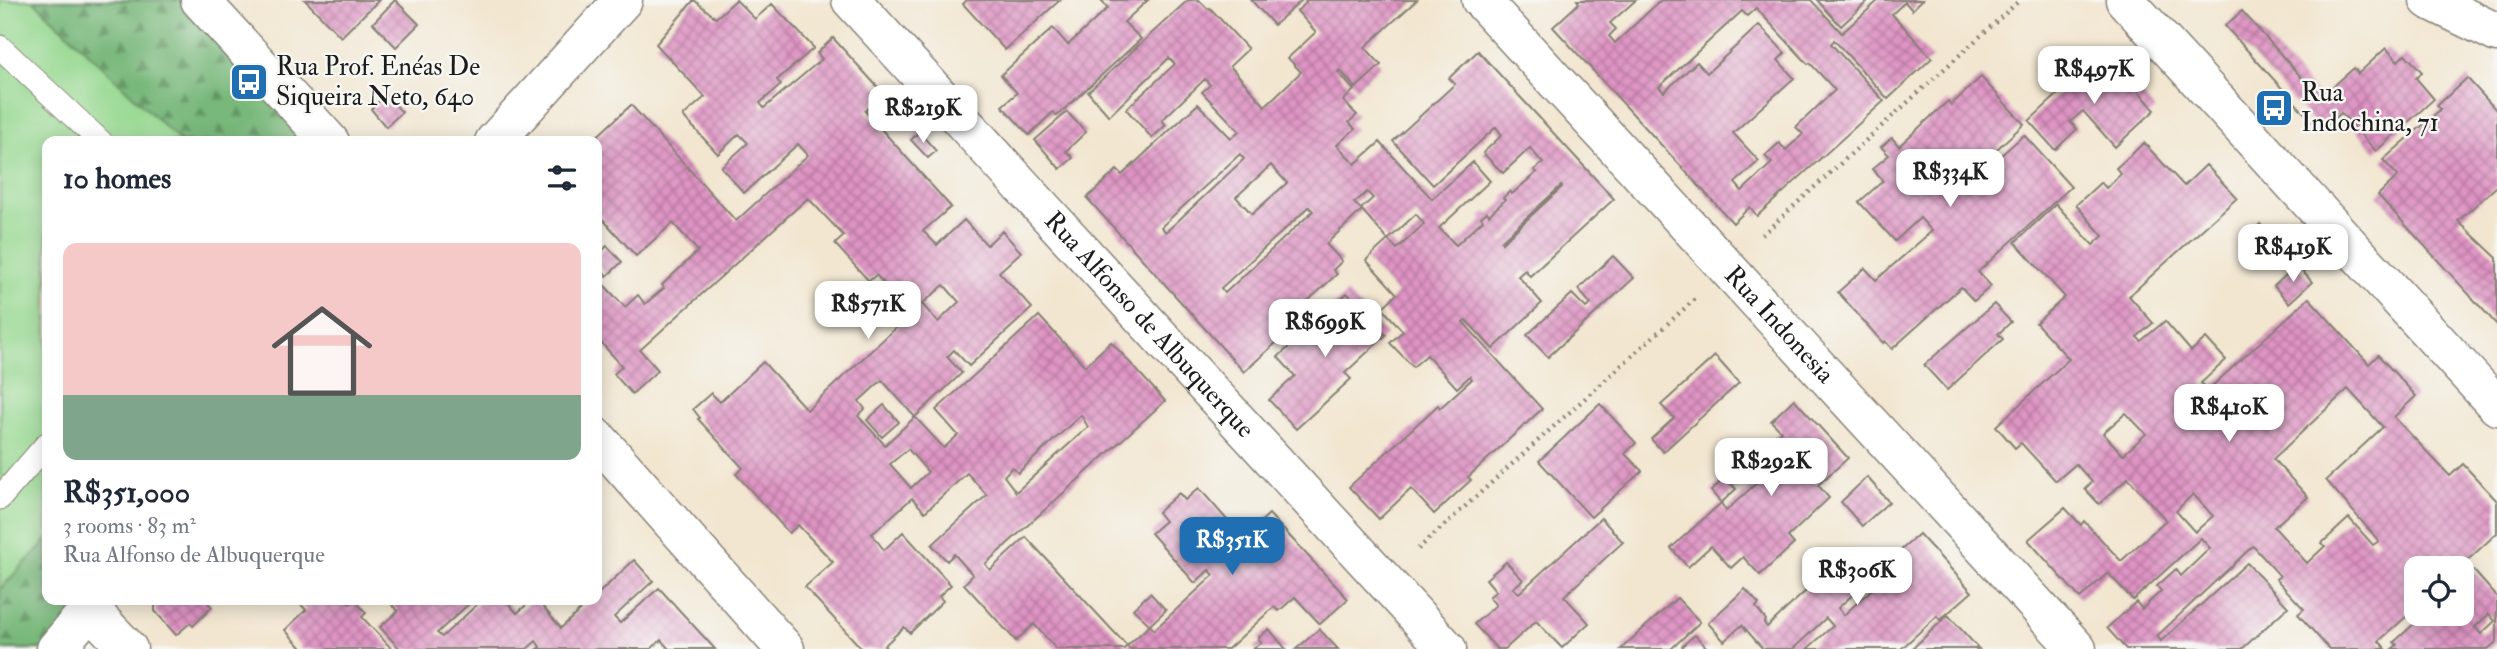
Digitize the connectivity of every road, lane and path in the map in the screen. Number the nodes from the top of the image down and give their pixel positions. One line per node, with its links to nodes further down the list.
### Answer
1 (200, 0): 10 (street)
2 (623, 0): 11 (street)
3 (851, 0): 20 (street, Rua Alfonso de Albuquerque)
4 (1480, 0): 21 (street, Rua Indonesia)
5 (2125, 0): 12 (street)
6 (2429, 0): 7 (street)
7 (2497, 33)
8 (0, 47): 9 (lane)
9 (95, 136)
10 (325, 136)
11 (499, 136)
12 (2497, 406)
13 (602, 444): 19 (street)
14 (42, 450): 15 (lane)
15 (0, 498)
16 (94, 605): 17 (street); 18 (street)
17 (56, 649)
18 (128, 649)
19 (785, 649)
20 (1447, 649)
21 (2077, 649)

